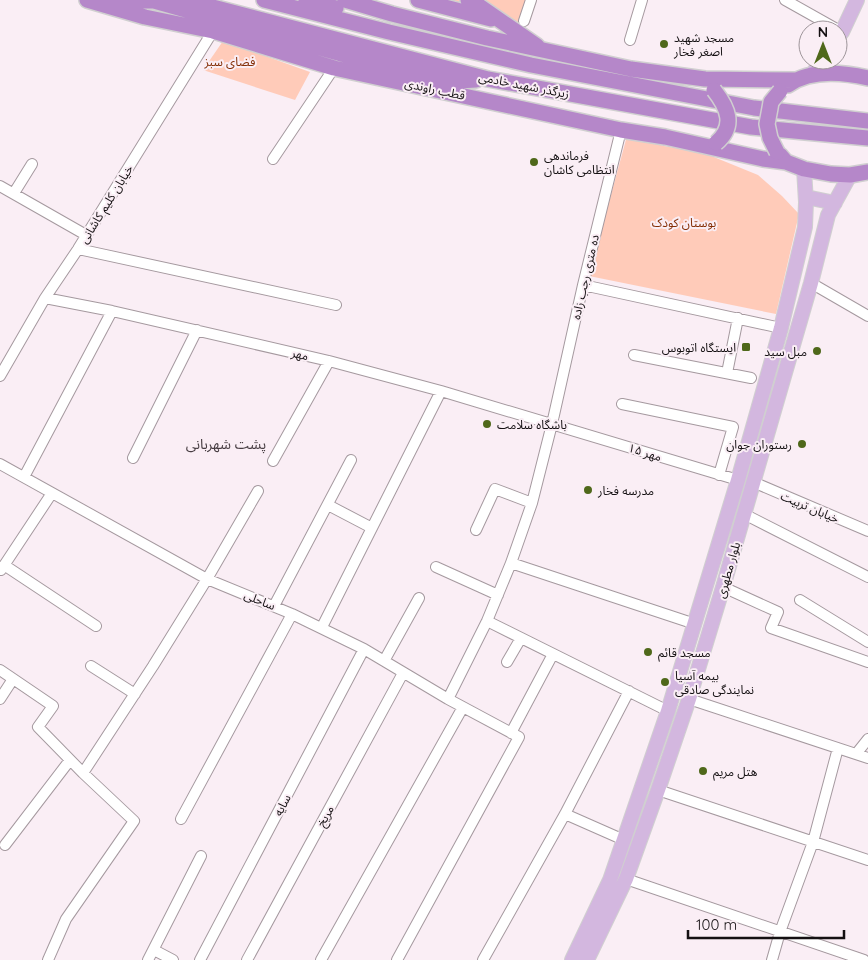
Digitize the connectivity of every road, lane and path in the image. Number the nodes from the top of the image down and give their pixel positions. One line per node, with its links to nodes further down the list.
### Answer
1 (88, 0): 16 (highway, قطب راوندی); 24 (highway)
2 (186, 0): 24 (highway, زیرگذر شهید خادمی)
3 (264, 0): 19 (highway, زیرگذر شهید خادمی)
4 (306, 0): 19 (highway)
5 (345, 0): 18 (highway)
6 (418, 0): 15 (highway)
7 (468, 0): 15 (highway)
8 (531, 0): 14 (street)
9 (642, 0): 17 (street)
10 (786, 0): 12 (street)
11 (857, 0): 13 (main road)
12 (817, 20)
13 (847, 20)
14 (524, 21)
15 (502, 22): 18 (highway)
16 (213, 31): 20 (highway, قطب راوندی); 41 (street, خیابان کلیم کاشانی)
17 (630, 40)
18 (542, 50): 26 (highway)
19 (475, 52): 27 (highway, زیرگذر شهید خادمی)
20 (334, 68): 28 (highway, قطب راوندی); 32 (street)
21 (815, 70): 22 (main road)
22 (812, 75): 23 (highway); 25 (highway)
23 (868, 78)
24 (488, 80): 29 (highway, زیرگذر شهید خادمی)
25 (795, 80): 26 (highway); 31 (highway, bridge)
26 (709, 84): 30 (highway, bridge)
27 (868, 121)
28 (621, 130): 30 (highway, قطب راوندی); 44 (street, ده متری رجب زاده)
29 (868, 138)
30 (712, 144): 31 (highway, قطب راوندی)
31 (782, 157): 34 (highway, قطب راوندی)
32 (273, 159)
33 (32, 164): 38 (street)
34 (804, 170): 36 (highway, قطب راوندی); 39 (main road, بلوار مطهری)
35 (868, 172): 36 (highway, قطب راوندی)
36 (850, 175): 40 (main road, بلوار مطهری)
37 (0, 186): 38 (street)
38 (14, 193): 41 (street)
39 (806, 197): 40 (main road); 50 (main road, بلوار مطهری)
40 (835, 203): 43 (main road, بلوار مطهری)
41 (86, 235): 42 (street, خیابان کلیم کاشانی)
42 (78, 249): 45 (street, خیابان کلیم کاشانی); 46 (street)
43 (810, 283): 48 (street); 67 (main road, بلوار مطهری)
44 (583, 285): 49 (street); 59 (street, ده متری رجب زاده)
45 (45, 298): 47 (street, مهر); 55 (street, خیابان کلیم کاشانی)
46 (336, 305)
47 (112, 310): 51 (street, مهر); 65 (street)
48 (868, 316)
49 (738, 318): 50 (street); 54 (street)
50 (781, 328): 66 (main road, بلوار مطهری)
51 (197, 330): 53 (street, مهر); 60 (street)
52 (634, 355): 54 (street)
53 (329, 361): 57 (street, مهر); 62 (street)
54 (727, 372): 56 (street)
55 (0, 376)
56 (751, 378)
57 (441, 391): 59 (street, مهر); 73 (street)
58 (622, 404): 64 (street)
59 (552, 424): 64 (street, مهر ۱۵); 70 (street, ده متری رجب زاده)
60 (132, 458)
61 (351, 460): 71 (street)
62 (273, 461)
63 (1, 467): 65 (street, ساحلی)
64 (720, 475): 66 (street, مهر ۱۵)
65 (24, 477): 69 (street, ساحلی)
66 (738, 480): 88 (main road, بلوار مطهری)
67 (753, 482): 72 (main road, بلوار مطهری); 75 (street, خیابان تربیت)
68 (258, 491): 80 (street)
69 (52, 493): 78 (street); 80 (street, ساحلی)
70 (532, 503): 74 (street); 76 (street, ده متری رجب زاده)
71 (328, 505): 73 (street); 85 (street)
72 (744, 514): 79 (street); 81 (main road, بلوار مطهری)
73 (372, 528): 90 (street)
74 (476, 530)
75 (868, 531)
76 (512, 563): 82 (street, ده متری رجب زاده); 88 (street)
77 (436, 567): 82 (street)
78 (2, 568): 89 (street)
79 (868, 577)
80 (207, 578): 85 (street, ساحلی); 103 (street)
81 (723, 587): 97 (street); 106 (main road, بلوار مطهری)
82 (498, 595): 87 (street, ده متری رجب زاده)
83 (419, 598): 95 (street)
84 (800, 600): 92 (street)
85 (274, 606): 86 (street, ساحلی)
86 (292, 614): 90 (street, ساحلی); 118 (street)
87 (487, 621): 91 (street); 105 (street, ده متری رجب زاده)
88 (695, 624): 108 (main road, بلوار مطهری)
89 (96, 626)
90 (322, 627): 93 (street, ساحلی)
91 (521, 638): 94 (street); 96 (street)
92 (868, 642)
93 (364, 649): 95 (street, ساحلی); 130 (street, سایه)
94 (553, 654): 102 (street); 109 (street)
95 (384, 661): 100 (street, ساحلی)
96 (508, 662)
97 (868, 662)
98 (92, 666): 103 (street)
99 (0, 670): 101 (street)
100 (403, 673): 105 (street, ساحلی); 131 (street, مریخ)
101 (13, 679): 104 (street); 114 (street)
102 (629, 691): 108 (street); 117 (street)
103 (134, 694): 115 (street)
104 (0, 699)
105 (448, 699): 107 (street, ساحلی)
106 (689, 699): 111 (street); 116 (main road, بلوار مطهری)
107 (462, 707): 109 (street, ساحلی); 132 (street)
108 (668, 711): 119 (main road, بلوار مطهری)
109 (515, 735): 133 (street)
110 (868, 739): 112 (street)
111 (838, 748): 112 (street); 120 (street)
112 (856, 754): 113 (street)
113 (868, 758)
114 (70, 760): 115 (street); 121 (street)
115 (83, 773): 127 (street)
116 (658, 790): 120 (street); 124 (main road, بلوار مطهری)
117 (565, 814): 119 (street); 134 (street)
118 (181, 819)
119 (624, 840): 135 (main road, بلوار مطهری)
120 (813, 842): 123 (street); 125 (street)
121 (5, 845)
122 (201, 856): 126 (street)
123 (868, 860)
124 (626, 878): 125 (street); 136 (main road, بلوار مطهری)
125 (780, 932): 137 (street); 138 (street)
126 (154, 950): 128 (street); 129 (street)
127 (48, 960)
128 (148, 960)
129 (173, 960)
130 (200, 960)
131 (247, 960)
132 (321, 960)
133 (397, 960)
134 (484, 960)
135 (572, 960)
136 (587, 960)
137 (772, 960)
138 (864, 960)

